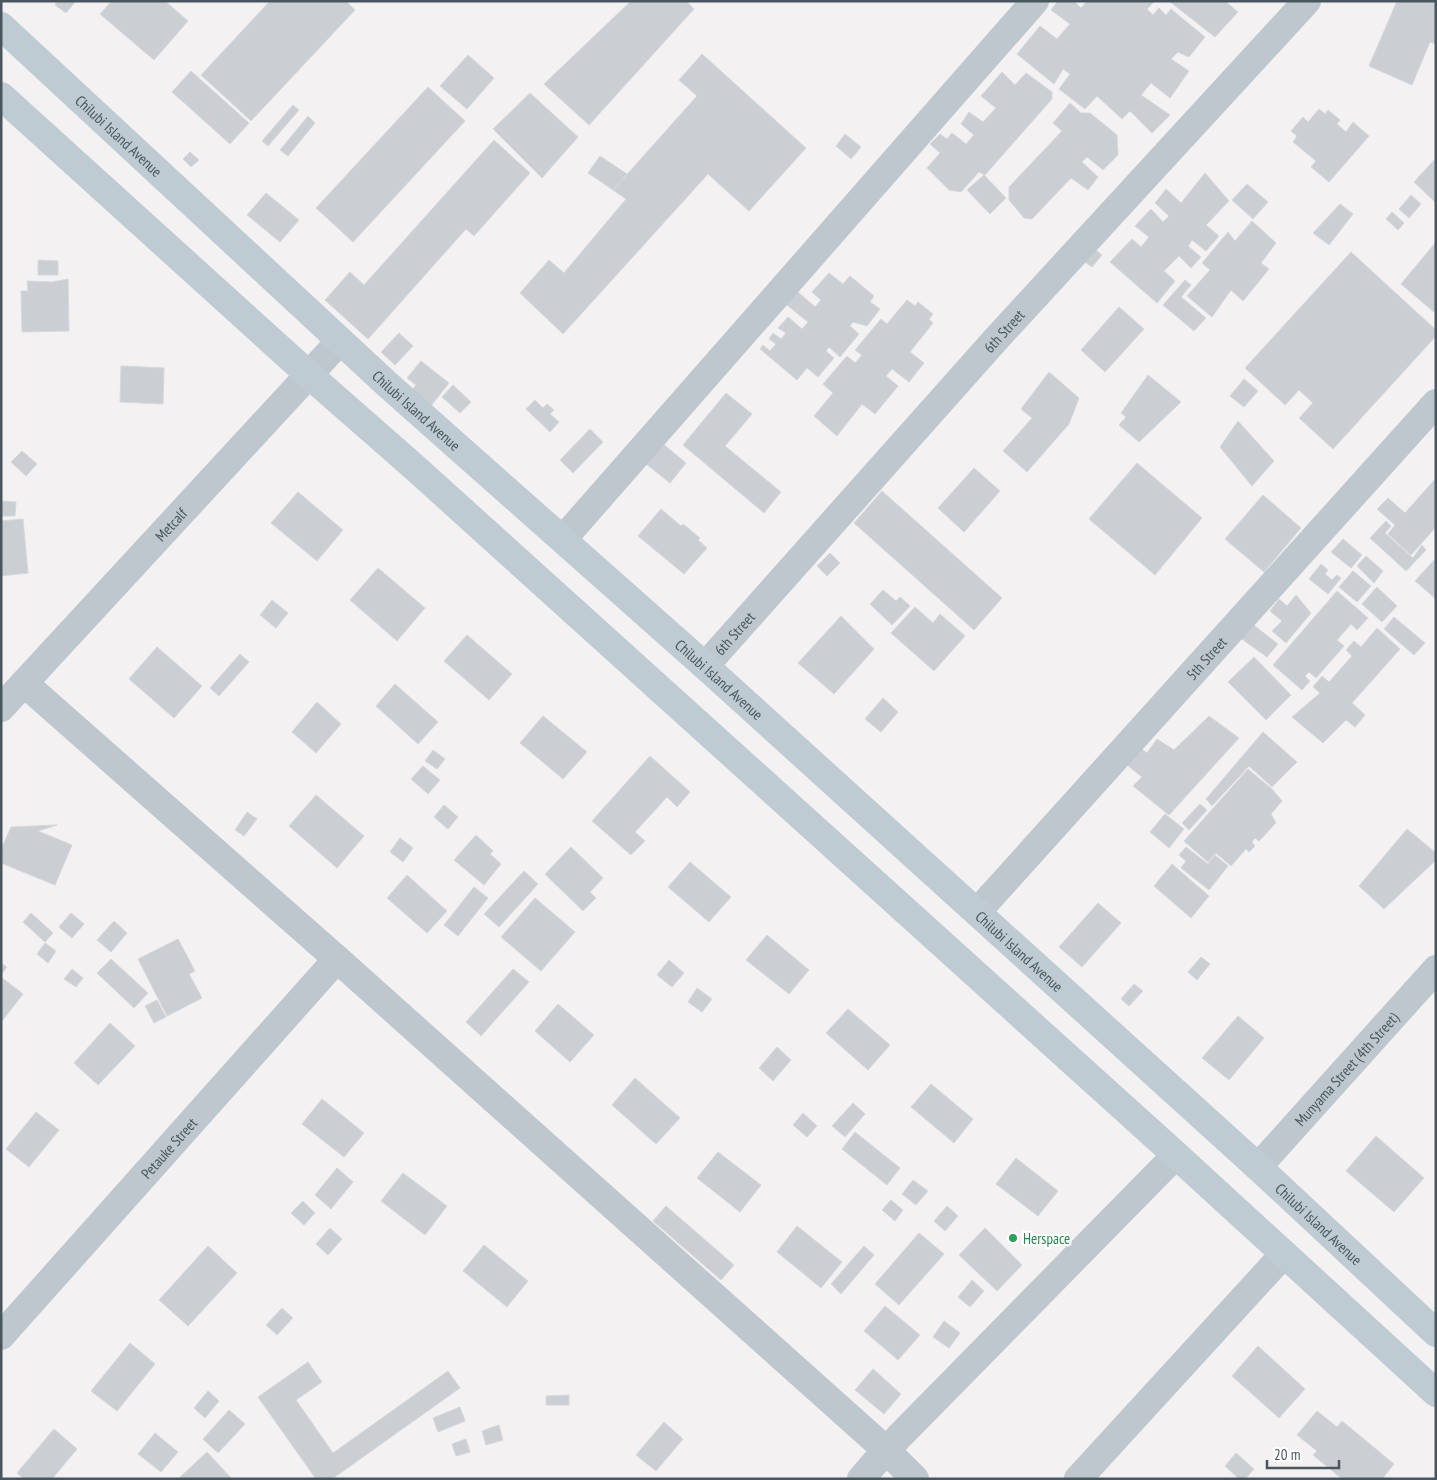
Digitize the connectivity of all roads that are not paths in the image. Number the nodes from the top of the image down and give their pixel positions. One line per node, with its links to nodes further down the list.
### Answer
1 (1035, 1): 8 (street)
2 (1307, 1): 9 (street, 6th Street)
3 (1, 26): 5 (street, Chilubi Island Avenue)
4 (1, 96): 6 (street)
5 (340, 341): 6 (street, Metcalf); 8 (street, Chilubi Island Avenue)
6 (308, 374): 10 (street, Metcalf); 15 (street)
7 (1436, 404): 12 (street, 5th Street)
8 (563, 539): 9 (street, Chilubi Island Avenue)
9 (705, 666): 12 (street, Chilubi Island Avenue)
10 (24, 683): 11 (street, Metcalf); 13 (street)
11 (1, 708)
12 (977, 912): 16 (street, Chilubi Island Avenue)
13 (337, 959): 19 (street, Petauke Street); 21 (street)
14 (1436, 969): 16 (street, Munyama Street (4th Street))
15 (1176, 1155): 17 (street); 21 (street)
16 (1258, 1167): 18 (street, Chilubi Island Avenue)
17 (1284, 1254): 20 (street); 24 (street)
18 (1436, 1333)
19 (1, 1336)
20 (1436, 1393)
21 (886, 1450): 22 (street); 23 (street)
22 (861, 1479)
23 (915, 1479)
24 (1078, 1479)

